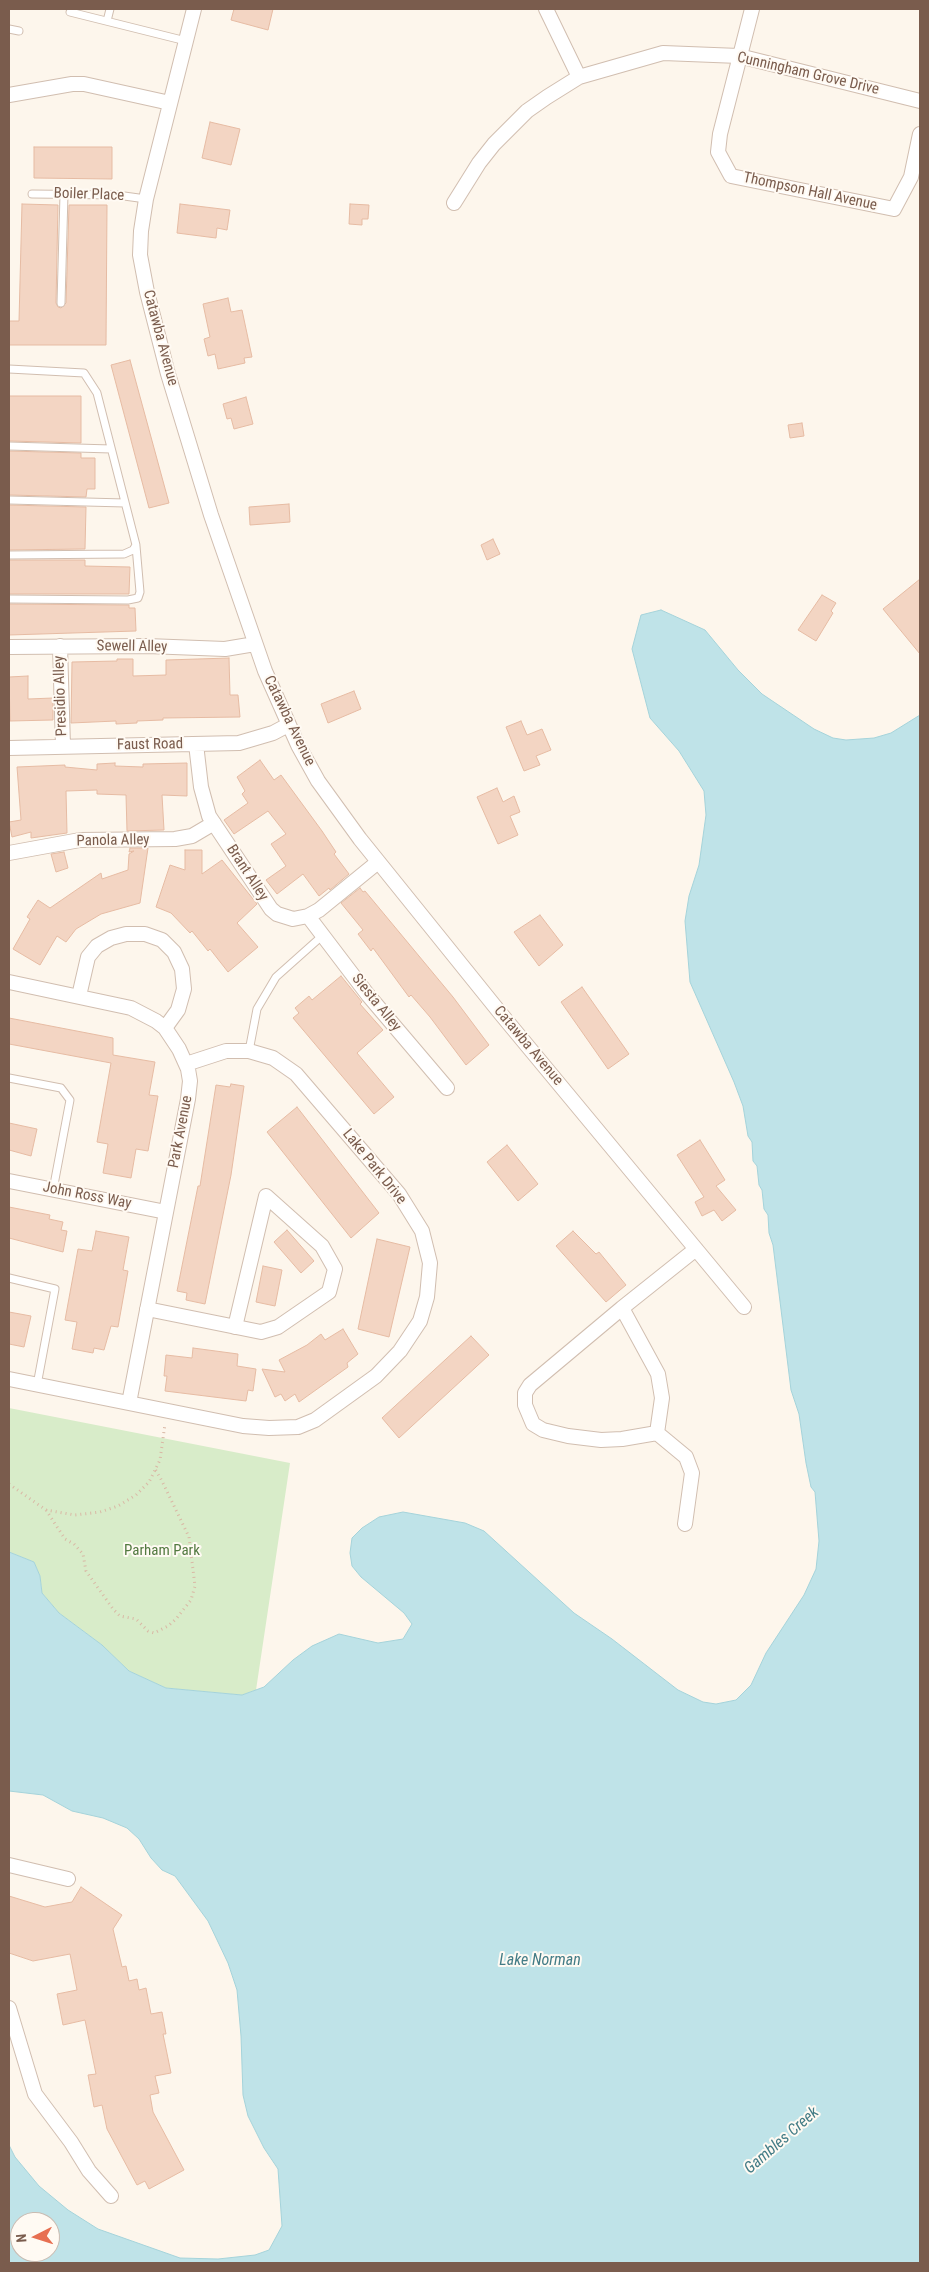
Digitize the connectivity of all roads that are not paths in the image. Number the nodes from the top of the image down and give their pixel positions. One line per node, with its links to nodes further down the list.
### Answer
1 (110, 9): 6 (lane)
2 (194, 9): 9 (street, Catawba Avenue)
3 (546, 9): 11 (street)
4 (752, 9): 10 (street, Thompson Hall Avenue)
5 (70, 12): 6 (lane)
6 (107, 21): 9 (lane)
7 (9, 29): 8 (lane)
8 (19, 31)
9 (186, 41): 14 (street, Catawba Avenue)
10 (739, 56): 11 (street, Cunningham Grove Drive); 13 (street, Cunningham Grove Drive); 15 (street, Thompson Hall Avenue)
11 (579, 77): 19 (street, Cunningham Grove Drive)
12 (9, 95): 14 (street)
13 (920, 101)
14 (170, 103): 18 (street, Catawba Avenue)
15 (920, 134)
16 (32, 194): 17 (lane, Boiler Place)
17 (64, 194): 18 (lane, Boiler Place); 20 (lane)
18 (146, 199): 29 (street, Catawba Avenue)
19 (454, 203)
20 (61, 303)
21 (9, 370): 23 (lane)
22 (9, 446): 23 (lane)
23 (111, 449): 25 (lane)
24 (9, 500): 25 (lane)
25 (126, 503): 26 (lane)
26 (136, 545): 27 (lane); 28 (lane)
27 (9, 555)
28 (9, 599)
29 (255, 644): 30 (street, Sewell Alley); 32 (street, Catawba Avenue)
30 (60, 646): 31 (street, Sewell Alley); 34 (street, Presidio Alley)
31 (9, 647)
32 (288, 724): 33 (street, Faust Road); 38 (street, Catawba Avenue)
33 (196, 744): 34 (street, Faust Road); 36 (street, Brant Alley)
34 (63, 746): 35 (street, Faust Road)
35 (9, 748)
36 (214, 823): 37 (street, Panola Alley); 39 (street, Brant Alley)
37 (9, 853)
38 (378, 862): 39 (street); 51 (street, Catawba Avenue)
39 (308, 916): 40 (street, Siesta Alley)
40 (322, 936): 44 (lane); 47 (street, Siesta Alley)
41 (9, 982): 42 (street, Park Avenue)
42 (79, 996): 43 (street, Park Avenue); 43 (street)
43 (165, 1028): 45 (street, Park Avenue)
44 (249, 1051): 45 (street, Lake Park Drive); 59 (street, Lake Park Drive)
45 (186, 1064): 50 (street, Park Avenue)
46 (9, 1078): 49 (lane)
47 (447, 1088)
48 (9, 1181): 49 (street, John Ross Way)
49 (53, 1190): 50 (street, John Ross Way)
50 (166, 1212): 55 (street, Park Avenue)
51 (696, 1249): 53 (street, Catawba Avenue); 54 (street)
52 (9, 1278): 58 (lane)
53 (744, 1306)
54 (622, 1308): 60 (street); 60 (street)
55 (147, 1309): 56 (street); 59 (street, Park Avenue)
56 (236, 1327): 56 (street)
57 (9, 1380): 58 (street, Lake Park Drive)
58 (37, 1385): 59 (street, Lake Park Drive)
59 (129, 1403)
60 (657, 1432): 61 (street)
61 (685, 1524)
62 (9, 1865): 63 (street)
63 (68, 1879)
64 (9, 2008): 65 (street)
65 (111, 2196)

